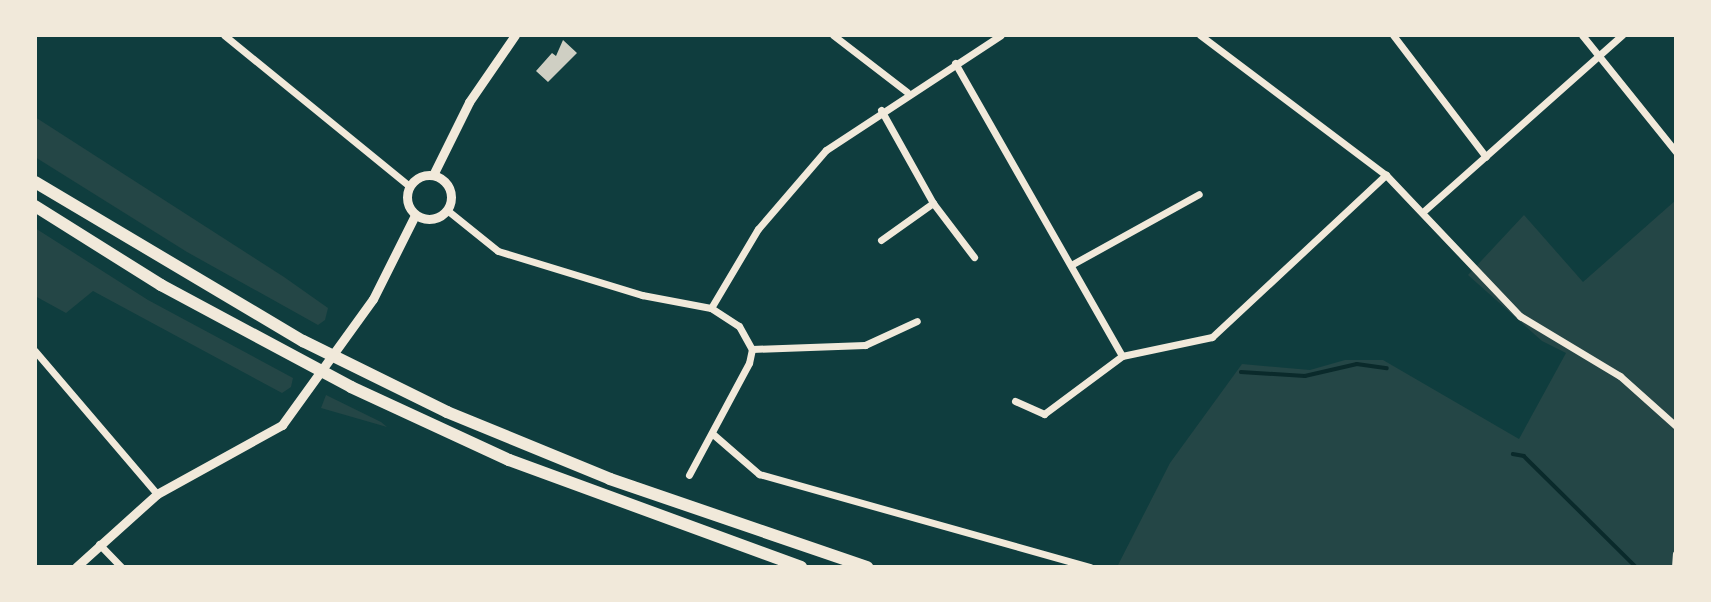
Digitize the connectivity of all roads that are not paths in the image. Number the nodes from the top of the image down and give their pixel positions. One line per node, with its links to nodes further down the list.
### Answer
1 (224, 35): 18 (street)
2 (515, 35): 15 (street)
3 (833, 35): 11 (street)
4 (1001, 35): 10 (street)
5 (1200, 35): 16 (street)
6 (1393, 35): 14 (street)
7 (1582, 35): 9 (street)
8 (1622, 35): 9 (street)
9 (1599, 56): 13 (street); 14 (street)
10 (955, 63): 11 (street); 27 (street)
11 (907, 92): 12 (street)
12 (881, 110): 20 (street); 28 (street)
13 (1676, 152)
14 (1486, 157): 22 (street)
15 (433, 175): 18 (street); 23 (street)
16 (1386, 175): 22 (street); 32 (street)
17 (35, 183): 43 (highway)
18 (409, 186): 24 (street)
19 (1199, 194): 27 (street)
20 (933, 202): 25 (street); 26 (street)
21 (35, 206): 42 (highway)
22 (1425, 209): 34 (street)
23 (447, 211): 24 (street); 28 (street)
24 (415, 215): 37 (street)
25 (881, 240)
26 (974, 257)
27 (1072, 265): 32 (street)
28 (711, 308): 30 (street)
29 (917, 321): 30 (street)
30 (752, 349): 35 (street)
31 (35, 351): 37 (street)
32 (1122, 356): 33 (street)
33 (1015, 401)
34 (1676, 426)
35 (713, 435): 36 (street); 44 (street)
36 (689, 475)
37 (157, 494): 38 (street)
38 (99, 544): 40 (street); 41 (street)
39 (1676, 554): 45 (street)
40 (76, 567)
41 (121, 567)
42 (801, 567)
43 (867, 567)
44 (1090, 567)
45 (1675, 567)

